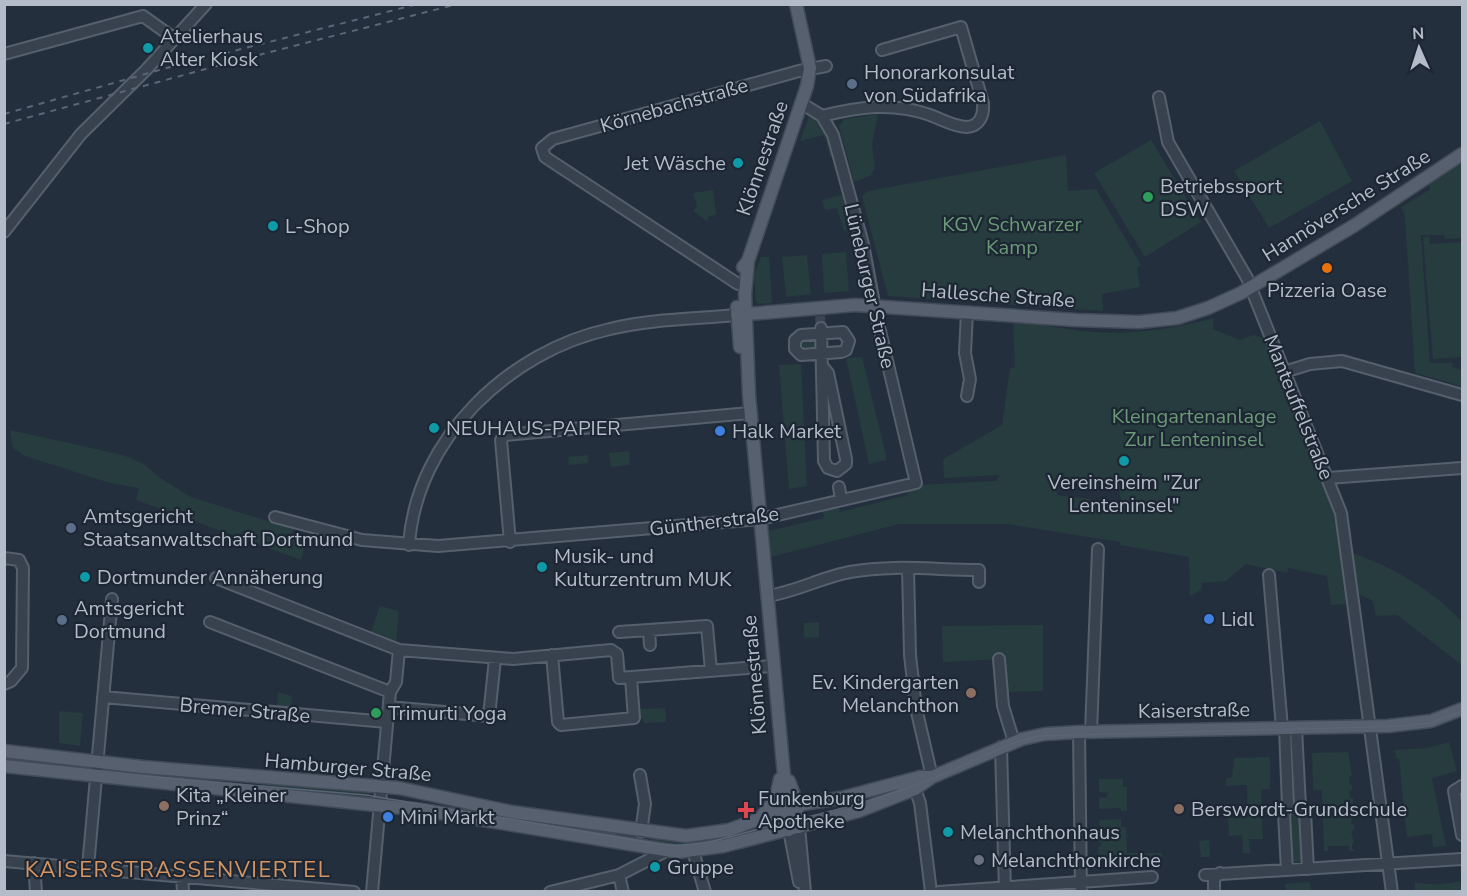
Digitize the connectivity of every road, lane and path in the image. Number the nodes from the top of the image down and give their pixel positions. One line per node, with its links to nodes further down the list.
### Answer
1 (206, 4): 3 (street)
2 (796, 4): 7 (main road)
3 (176, 39): 5 (street); 12 (street)
4 (882, 50): 10 (street)
5 (4, 54)
6 (826, 66): 7 (street, Körnebachstraße)
7 (810, 68): 8 (main road, Klönnestraße); 14 (street, Körnebachstraße)
8 (801, 103): 10 (street); 13 (main road, Klönnestraße)
9 (1158, 104): 15 (street, Manteuffelstraße)
10 (822, 116): 16 (street, Lüneburger Straße)
11 (1462, 154): 15 (main road, Hannöversche Straße)
12 (4, 232)
13 (748, 261): 14 (main road, Klönnestraße); 18 (main road, Klönnestraße)
14 (738, 284): 18 (main road, Klönnestraße)
15 (1250, 288): 17 (main road, Hallesche Straße); 22 (street, Manteuffelstraße)
16 (875, 306): 17 (main road, Hallesche Straße); 18 (main road, Hallesche Straße); 28 (street, Lüneburger Straße)
17 (968, 312): 24 (street)
18 (742, 315): 25 (main road, Klönnestraße); 34 (street)
19 (821, 331): 20 (street); 20 (street); 20 (street)
20 (823, 353): 21 (street)
21 (824, 368): 21 (street)
22 (1284, 372): 23 (street); 27 (street, Manteuffelstraße)
23 (1462, 395)
24 (967, 396)
25 (750, 412): 32 (main road, Klönnestraße); 33 (street)
26 (1462, 468): 27 (street)
27 (1328, 478): 60 (street, Manteuffelstraße)
28 (916, 483): 30 (street, Güntherstraße)
29 (839, 487): 30 (street)
30 (841, 500): 32 (street, Güntherstraße)
31 (274, 517): 34 (street, Güntherstraße)
32 (760, 519): 33 (street, Güntherstraße); 41 (main road, Klönnestraße)
33 (510, 542): 34 (street, Güntherstraße)
34 (409, 545)
35 (1098, 549): 62 (street)
36 (4, 558): 54 (street)
37 (908, 568): 40 (street); 41 (street); 71 (street)
38 (1269, 574): 61 (street)
39 (216, 578): 47 (street)
40 (979, 582)
41 (767, 596): 51 (main road, Klönnestraße)
42 (112, 598): 56 (street)
43 (210, 622): 55 (street)
44 (649, 630): 45 (street); 46 (street); 52 (street)
45 (619, 632)
46 (650, 645)
47 (399, 650): 49 (street); 55 (street)
48 (552, 655): 49 (street); 53 (street); 53 (street)
49 (495, 659): 57 (street)
50 (999, 659): 63 (street)
51 (772, 666): 52 (street); 68 (main road, Klönnestraße)
52 (711, 671): 53 (street)
53 (631, 678)
54 (4, 684)
55 (390, 692): 57 (street)
56 (103, 697): 59 (street, Bremer Straße); 66 (street)
57 (389, 707): 59 (street)
58 (1462, 712): 60 (main road, Kaiserstraße)
59 (387, 722): 74 (street)
60 (1369, 726): 61 (main road, Kaiserstraße); 86 (street, Manteuffelstraße)
61 (1288, 728): 62 (main road, Kaiserstraße); 75 (street)
62 (1085, 732): 63 (main road, Kaiserstraße); 95 (street)
63 (1014, 742): 64 (main road, Kaiserstraße)
64 (1001, 747): 71 (main road, Kaiserstraße); 96 (street)
65 (4, 751): 66 (main road, Hamburger Straße)
66 (97, 763): 70 (street); 74 (main road, Hamburger Straße)
67 (4, 766): 70 (main road, Hamburger Straße)
68 (782, 773): 76 (main road, Klönnestraße); 77 (main road)
69 (640, 775): 78 (street)
70 (96, 777): 74 (main road, Hamburger Straße); 87 (street)
71 (932, 777): 73 (main road, Kaiserstraße); 76 (main road, Kaiserstraße)
72 (1462, 786): 79 (street)
73 (915, 789): 76 (main road, Kaiserstraße); 105 (street)
74 (380, 796): 78 (main road, Hamburger Straße); 81 (main road, Hamburger Straße); 100 (street)
75 (1294, 806): 88 (street); 89 (street)
76 (793, 817): 77 (main road, Kaiserstraße); 82 (main road, Kaiserstraße); 104 (street)
77 (757, 821): 80 (main road, Kaiserstraße)
78 (641, 832): 80 (main road, Hamburger Straße)
79 (1462, 835)
80 (686, 836)
81 (672, 851): 82 (main road, Kaiserstraße); 93 (street, Kaiserstraße)
82 (693, 851): 103 (street)
83 (1462, 859): 86 (street)
84 (4, 861): 85 (street)
85 (34, 863): 87 (street); 97 (street)
86 (1389, 865): 88 (street); 108 (street, Manteuffelstraße)
87 (88, 867): 92 (street)
88 (1308, 869): 89 (street)
89 (1287, 870): 90 (street)
90 (1220, 873): 91 (street); 107 (street)
91 (1206, 874)
92 (182, 875): 98 (street); 99 (street)
93 (619, 875): 101 (street, Kaiserstraße); 102 (street)
94 (1152, 877): 95 (street)
95 (1081, 886): 96 (street)
96 (1005, 888): 106 (street)
97 (36, 891)
98 (183, 891)
99 (354, 891)
100 (372, 891)
101 (550, 891)
102 (623, 891)
103 (705, 891)
104 (804, 891)
105 (930, 891)
106 (939, 891)
107 (1214, 891)
108 (1392, 891)

